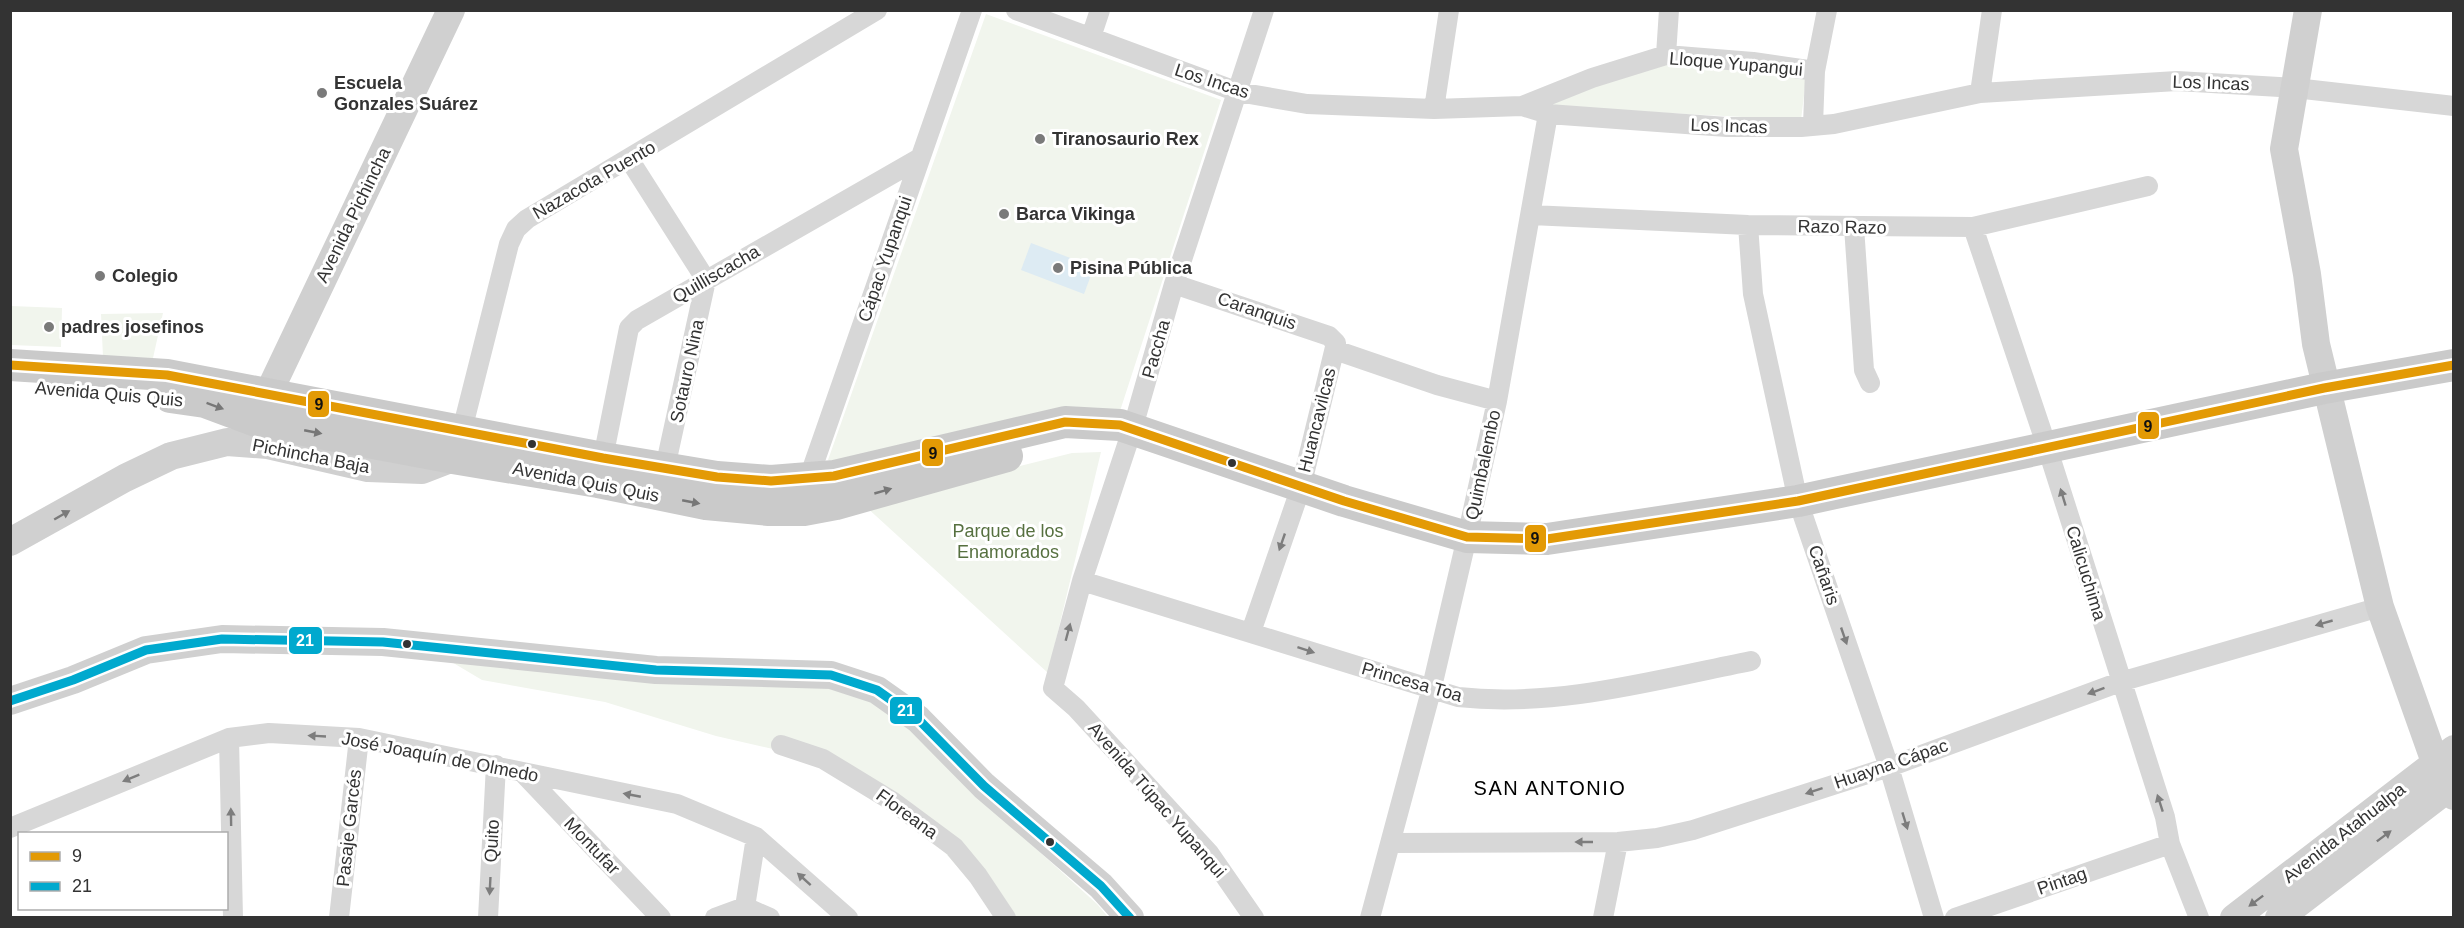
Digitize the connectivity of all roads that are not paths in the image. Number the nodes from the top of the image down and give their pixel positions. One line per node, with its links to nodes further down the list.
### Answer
1 (451, 10): 38 (street, Avenida Pichincha)
2 (877, 10): 24 (street, Nazacota Puento)
3 (972, 10): 23 (street, Cápac Yupanqui)
4 (1016, 10): 12 (street, Los Incas)
5 (1100, 10): 12 (street)
6 (1264, 10): 16 (street, Paccha)
7 (1449, 10): 20 (street)
8 (1669, 10): 13 (street)
9 (1827, 10): 14 (street)
10 (1992, 10): 17 (street)
11 (2308, 10): 15 (street)
12 (1091, 37): 16 (street, Los Incas)
13 (1666, 55): 14 (street, Lloque Yupangui); 18 (street, Lloque Yupangui)
14 (1815, 71): 22 (street)
15 (2295, 88): 17 (street, Los Incas); 19 (street, Los Incas); 37 (street)
16 (1238, 92): 20 (street, Los Incas); 31 (street, Paccha)
17 (1980, 93): 22 (street, Los Incas)
18 (1522, 106): 20 (street, Los Incas); 21 (street, Los Incas)
19 (2454, 106)
20 (1434, 109)
21 (1548, 114): 22 (street, Los Incas); 26 (street, Quimbalembo)
22 (1813, 125)
23 (921, 158): 30 (street, Quilliscacha); 45 (street, Cápac Yupanqui)
24 (629, 159): 30 (street); 42 (street, Nazacota Puento)
25 (2148, 186): 29 (street, Razo Razo)
26 (1530, 215): 27 (street, Razo Razo); 39 (street, Quimbalembo)
27 (1748, 225): 28 (street, Razo Razo); 48 (street, Cañaris)
28 (1854, 227): 29 (street, Razo Razo); 35 (street)
29 (1973, 227): 43 (street, Calicuchima)
30 (706, 280): 44 (street, Quilliscacha); 46 (street, Sotauro Nina)
31 (1174, 284): 32 (street, Caranquis); 41 (street, Paccha)
32 (1336, 347): 39 (street, Caranquis); 47 (street, Huancavilcas)
33 (10, 364): 38 (main road, Avenida Quis Quis)
34 (2454, 365): 37 (main road, Avenida Quis Quis)
35 (1870, 383)
36 (10, 386): 40 (main road, Avenida Quis Quis, one-way to 40)
37 (2324, 388): 43 (main road, Avenida Quis Quis); 53 (street)
38 (268, 392): 40 (street, Avenida Pichincha); 42 (main road, Avenida Quis Quis)
39 (1497, 401): 50 (street, Quimbalembo)
40 (256, 421): 42 (main road, Avenida Quis Quis, one-way to 42)
41 (1140, 436): 45 (main road, Avenida Quis Quis); 47 (main road, Avenida Quis Quis); 49 (main road, Avenida Quis Quis, one-way to 41); 52 (street, Paccha)
42 (458, 444): 44 (main road, Avenida Quis Quis); 46 (main road, Avenida Quis Quis); 51 (street, Pichincha Baja, one-way to 42)
43 (2047, 447): 48 (main road, Avenida Quis Quis); 56 (street, Calicuchima, one-way to 43)
44 (603, 458): 46 (main road, Avenida Quis Quis)
45 (810, 479): 46 (main road, Avenida Quis Quis); 49 (street, Cápac Yupanqui)
46 (662, 482): 49 (main road, Avenida Quis Quis, one-way to 49)
47 (1301, 487): 50 (main road, Avenida Quis Quis); 54 (street, Huancavilcas, one-way to 54)
48 (1798, 501): 50 (main road, Avenida Quis Quis); 65 (street, Cañaris, one-way to 65)
49 (804, 510)
50 (1467, 537): 58 (street, Quimbalembo)
51 (10, 542)
52 (1082, 581): 54 (street, Princesa Toa); 57 (street, Paccha, one-way to 52)
53 (2380, 607): 56 (street, Huayna Cápac, one-way to 56); 63 (street)
54 (1251, 632): 58 (street, Princesa Toa, one-way to 58)
55 (1751, 661): 58 (street, Princesa Toa)
56 (2120, 682): 65 (street, Huayna Cápac, one-way to 65); 72 (street, Calicuchima, one-way to 56)
57 (1053, 688): 83 (street, Avenida Túpac Yupanqui)
58 (1431, 691): 71 (street, Quimbalembo)
59 (10, 702): 82 (street)
60 (229, 738): 61 (street, José Joaquín de Olmedo, one-way to 60); 68 (street, José Joaquín de Olmedo, one-way to 68); 74 (street, one-way to 60)
61 (359, 738): 64 (street, José Joaquín de Olmedo); 75 (street, Pasaje Garcés)
62 (781, 745): 81 (street, Floreana)
63 (2444, 755): 67 (street); 89 (street, Avenida Atahualpa, one-way to 89)
64 (496, 765): 66 (street, José Joaquín de Olmedo); 76 (street, Quito, one-way to 76)
65 (1889, 766): 70 (street, Huayna Cápac, one-way to 70); 86 (street, Cañaris, one-way to 86)
66 (524, 774): 69 (street, José Joaquín de Olmedo, one-way to 66); 77 (street, Montufar)
67 (2452, 790): 90 (street, Avenida Atahualpa, one-way to 67)
68 (10, 828)
69 (756, 837): 73 (street); 80 (street, José Joaquín de Olmedo, one-way to 69)
70 (1618, 842): 71 (street, Huayna Cápac, one-way to 71); 85 (street)
71 (1390, 843): 84 (street, Quimbalembo)
72 (2170, 843): 87 (street, Pintag); 88 (street, Calicuchima)
73 (745, 907): 78 (street); 79 (street)
74 (233, 918)
75 (339, 918)
76 (488, 918)
77 (661, 918)
78 (715, 918)
79 (770, 918)
80 (848, 918)
81 (1006, 918)
82 (1130, 918)
83 (1254, 918)
84 (1370, 918)
85 (1603, 918)
86 (1934, 918)
87 (1955, 918)
88 (2199, 918)
89 (2234, 918)
90 (2279, 918)

